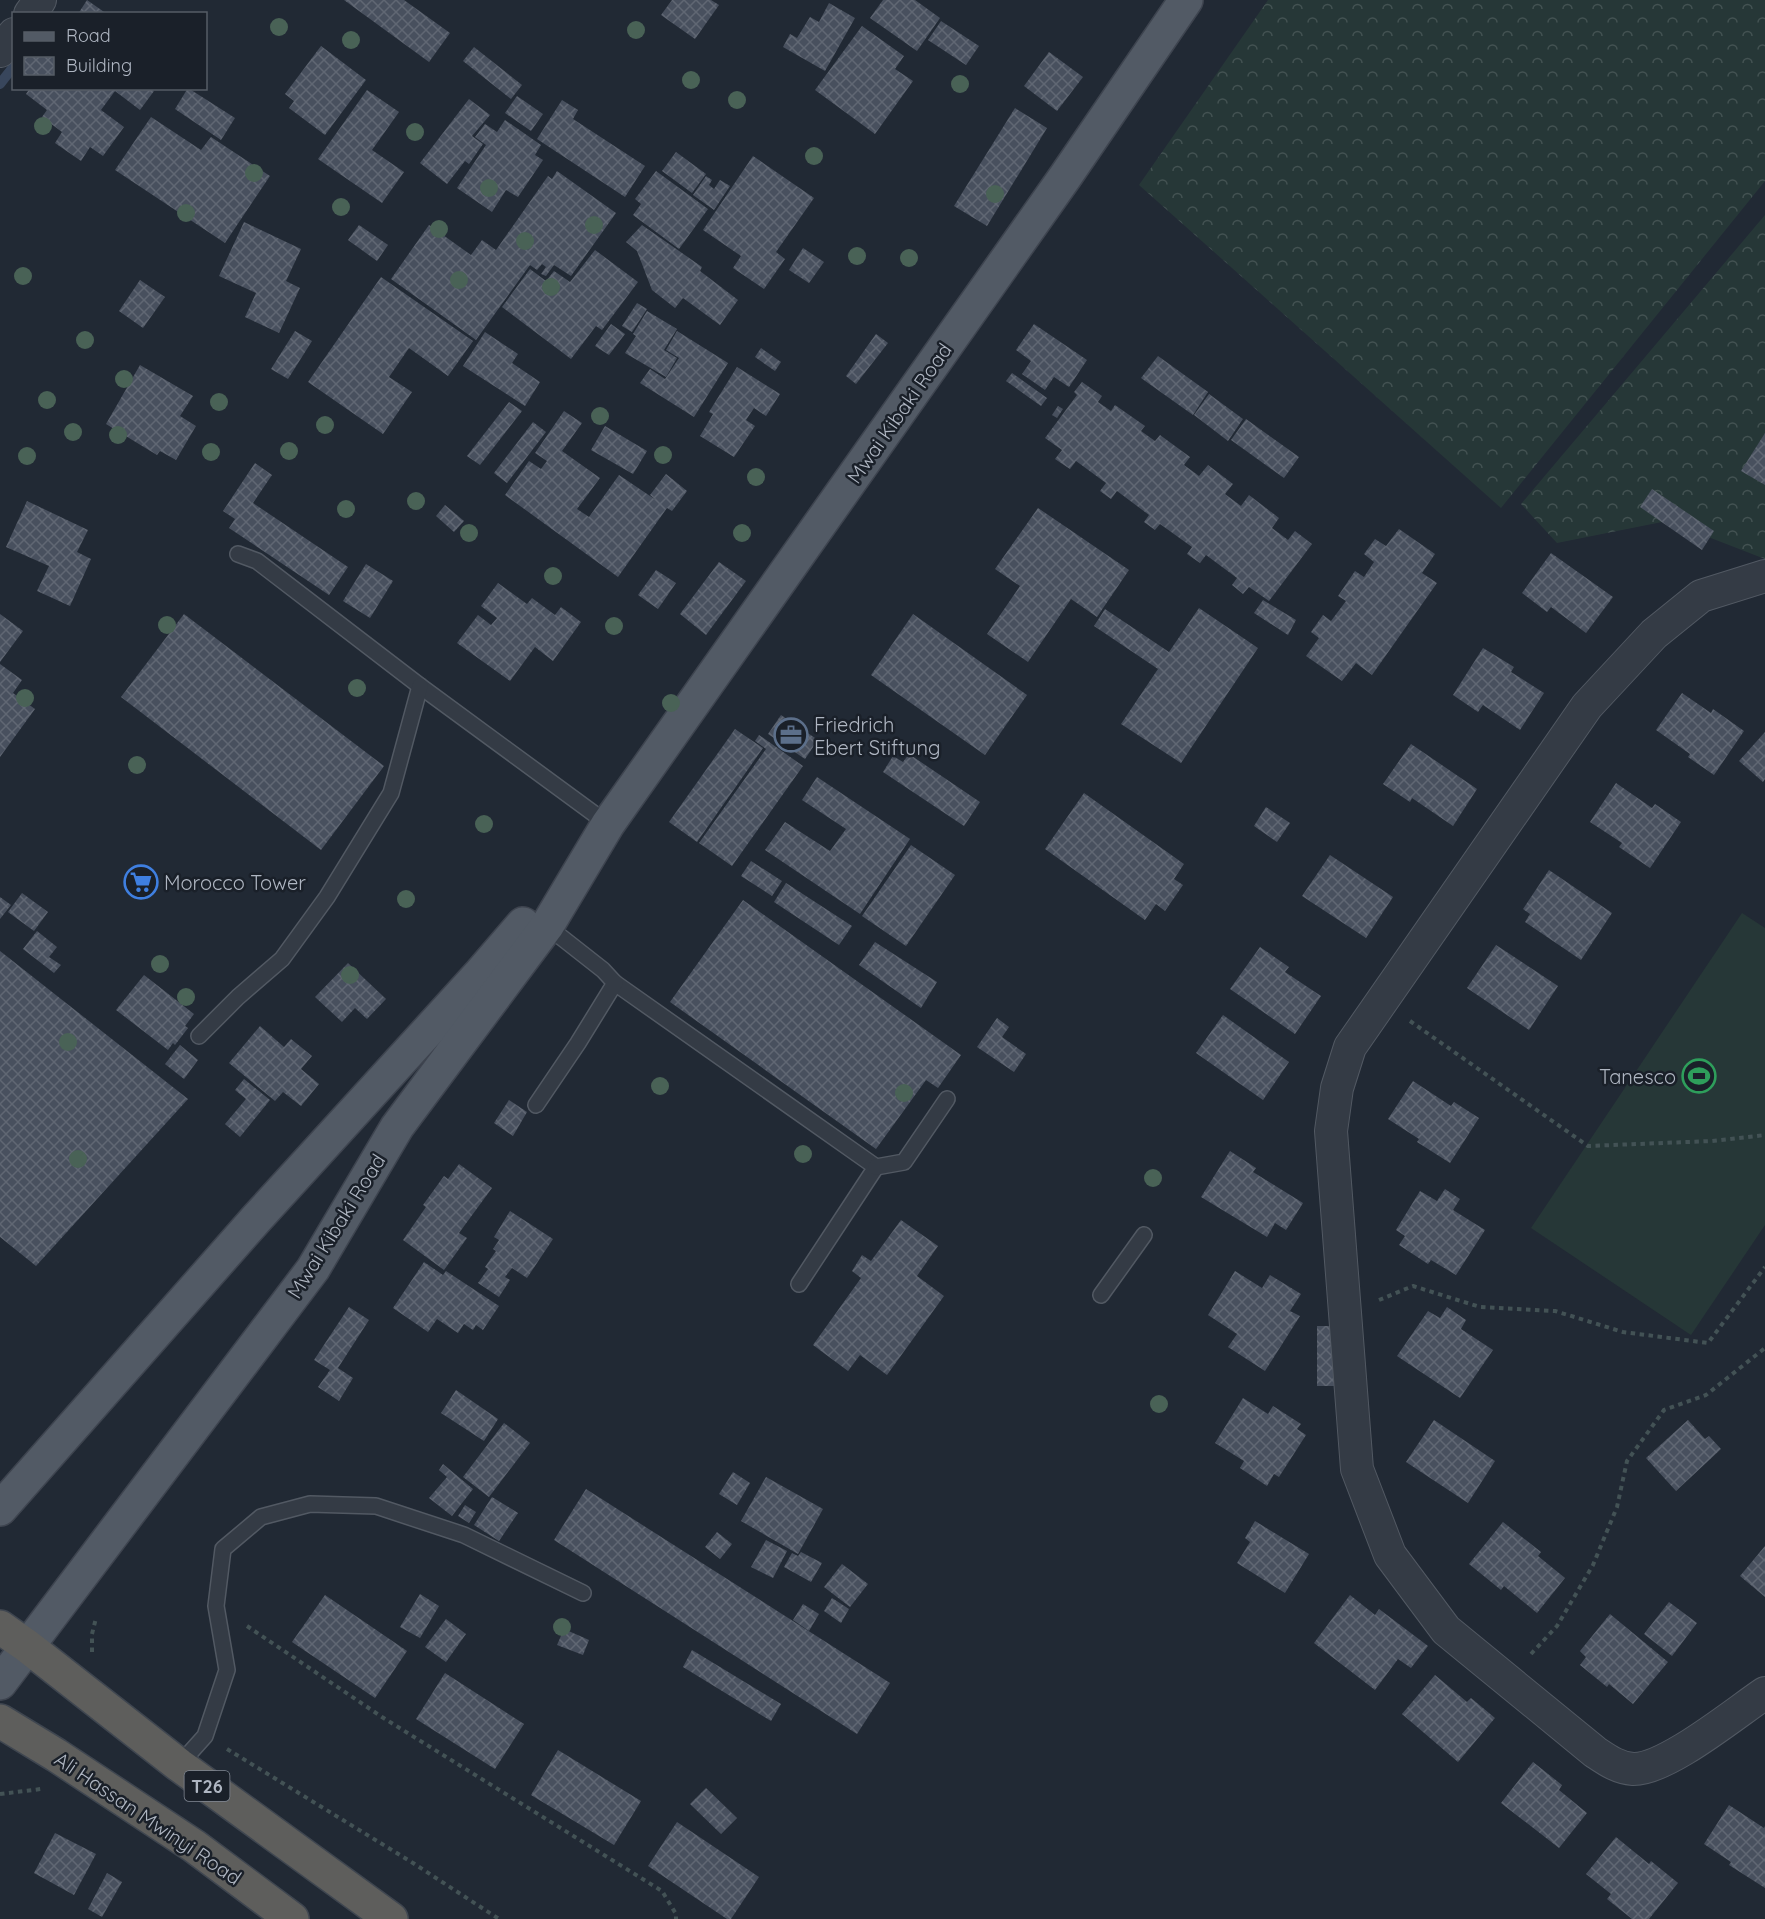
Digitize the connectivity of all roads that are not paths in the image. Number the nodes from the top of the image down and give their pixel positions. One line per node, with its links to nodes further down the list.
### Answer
1 (1186, 0): 7 (main road, Mwai Kibaki Road)
2 (12, 36): 3 (street)
3 (0, 51)
4 (238, 555): 6 (lane)
5 (1765, 576): 22 (street)
6 (420, 686): 7 (lane); 10 (lane)
7 (609, 824): 8 (main road, Mwai Kibaki Road); 17 (main road, Mwai Kibaki Road)
8 (547, 926): 9 (lane); 20 (main road, Mwai Kibaki Road)
9 (615, 983): 12 (lane); 13 (lane)
10 (199, 1035)
11 (947, 1099): 13 (lane)
12 (536, 1105)
13 (876, 1167): 15 (lane)
14 (1144, 1235): 16 (lane)
15 (799, 1284)
16 (1101, 1295)
17 (0, 1509)
18 (583, 1593): 24 (lane)
19 (0, 1627): 20 (highway, T26)
20 (27, 1646): 21 (main road, Mwai Kibaki Road); 24 (highway, T26)
21 (0, 1683)
22 (1765, 1693)
23 (0, 1721): 25 (highway, Ali Hassan Mwinyi Road)
24 (179, 1765): 26 (highway, T26)
25 (292, 1919)
26 (391, 1919)

